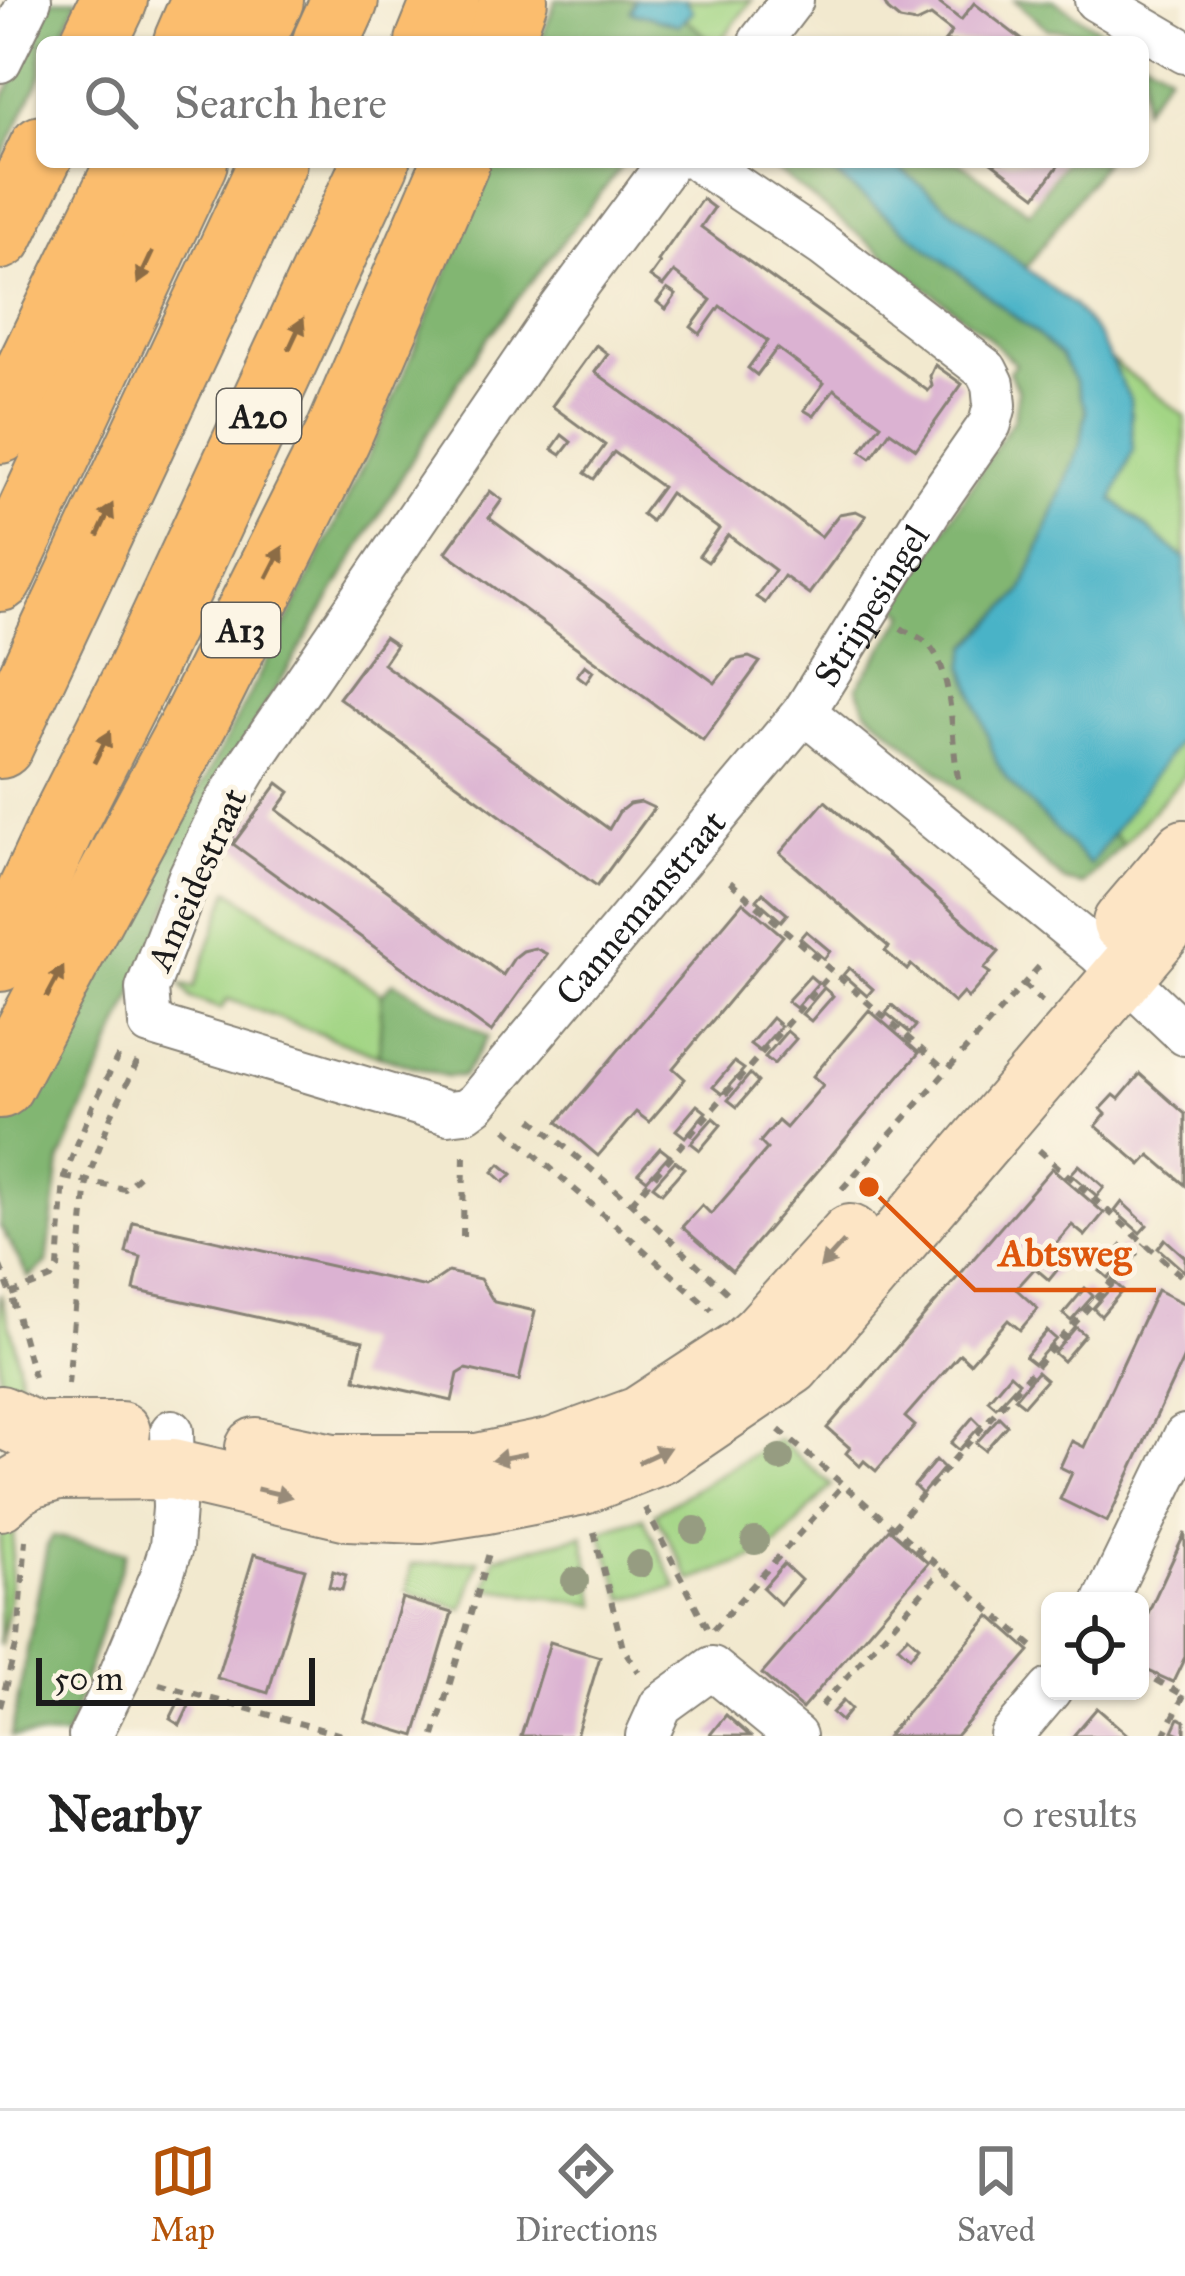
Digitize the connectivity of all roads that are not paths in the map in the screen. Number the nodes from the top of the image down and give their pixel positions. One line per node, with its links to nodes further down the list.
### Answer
1 (30, 0): 18 (street)
2 (114, 0): 10 (highway)
3 (205, 0): 11 (highway)
4 (270, 0): 12 (highway)
5 (345, 0): 13 (highway)
6 (446, 0): 14 (highway)
7 (514, 0): 15 (highway)
8 (792, 0): 16 (street)
9 (1096, 0): 17 (street)
10 (97, 36)
11 (190, 36)
12 (253, 36)
13 (329, 36)
14 (431, 36)
15 (501, 36)
16 (765, 36)
17 (1185, 52)
18 (0, 61)
19 (36, 161): 27 (highway)
20 (127, 168): 28 (highway)
21 (191, 168): 29 (highway, one-way to 29)
22 (270, 168): 31 (highway, one-way to 22)
23 (373, 168): 35 (highway, A20, one-way to 23)
24 (453, 168): 37 (highway, A13, one-way to 24)
25 (665, 168): 38 (street, Ameidestraat)
26 (709, 168): 30 (street, Strijpesingel)
27 (0, 236)
28 (0, 430)
29 (0, 578)
30 (805, 712): 34 (street, Strijpesingel); 38 (street, Cannemanstraat)
31 (0, 745)
32 (1185, 850): 34 (street)
33 (1185, 903): 34 (street)
34 (1097, 953): 36 (street, Strijpesingel); 41 (street, one-way to 41); 41 (street, one-way to 34)
35 (0, 958)
36 (1185, 1034)
37 (0, 1085)
38 (470, 1107)
39 (0, 1416): 42 (street)
40 (1185, 1436): 43 (street)
41 (172, 1450): 42 (street); 46 (street)
42 (30, 1470)
43 (1109, 1592)
44 (1042, 1700): 48 (street)
45 (654, 1721): 47 (street)
46 (90, 1736)
47 (795, 1736)
48 (1011, 1736)

